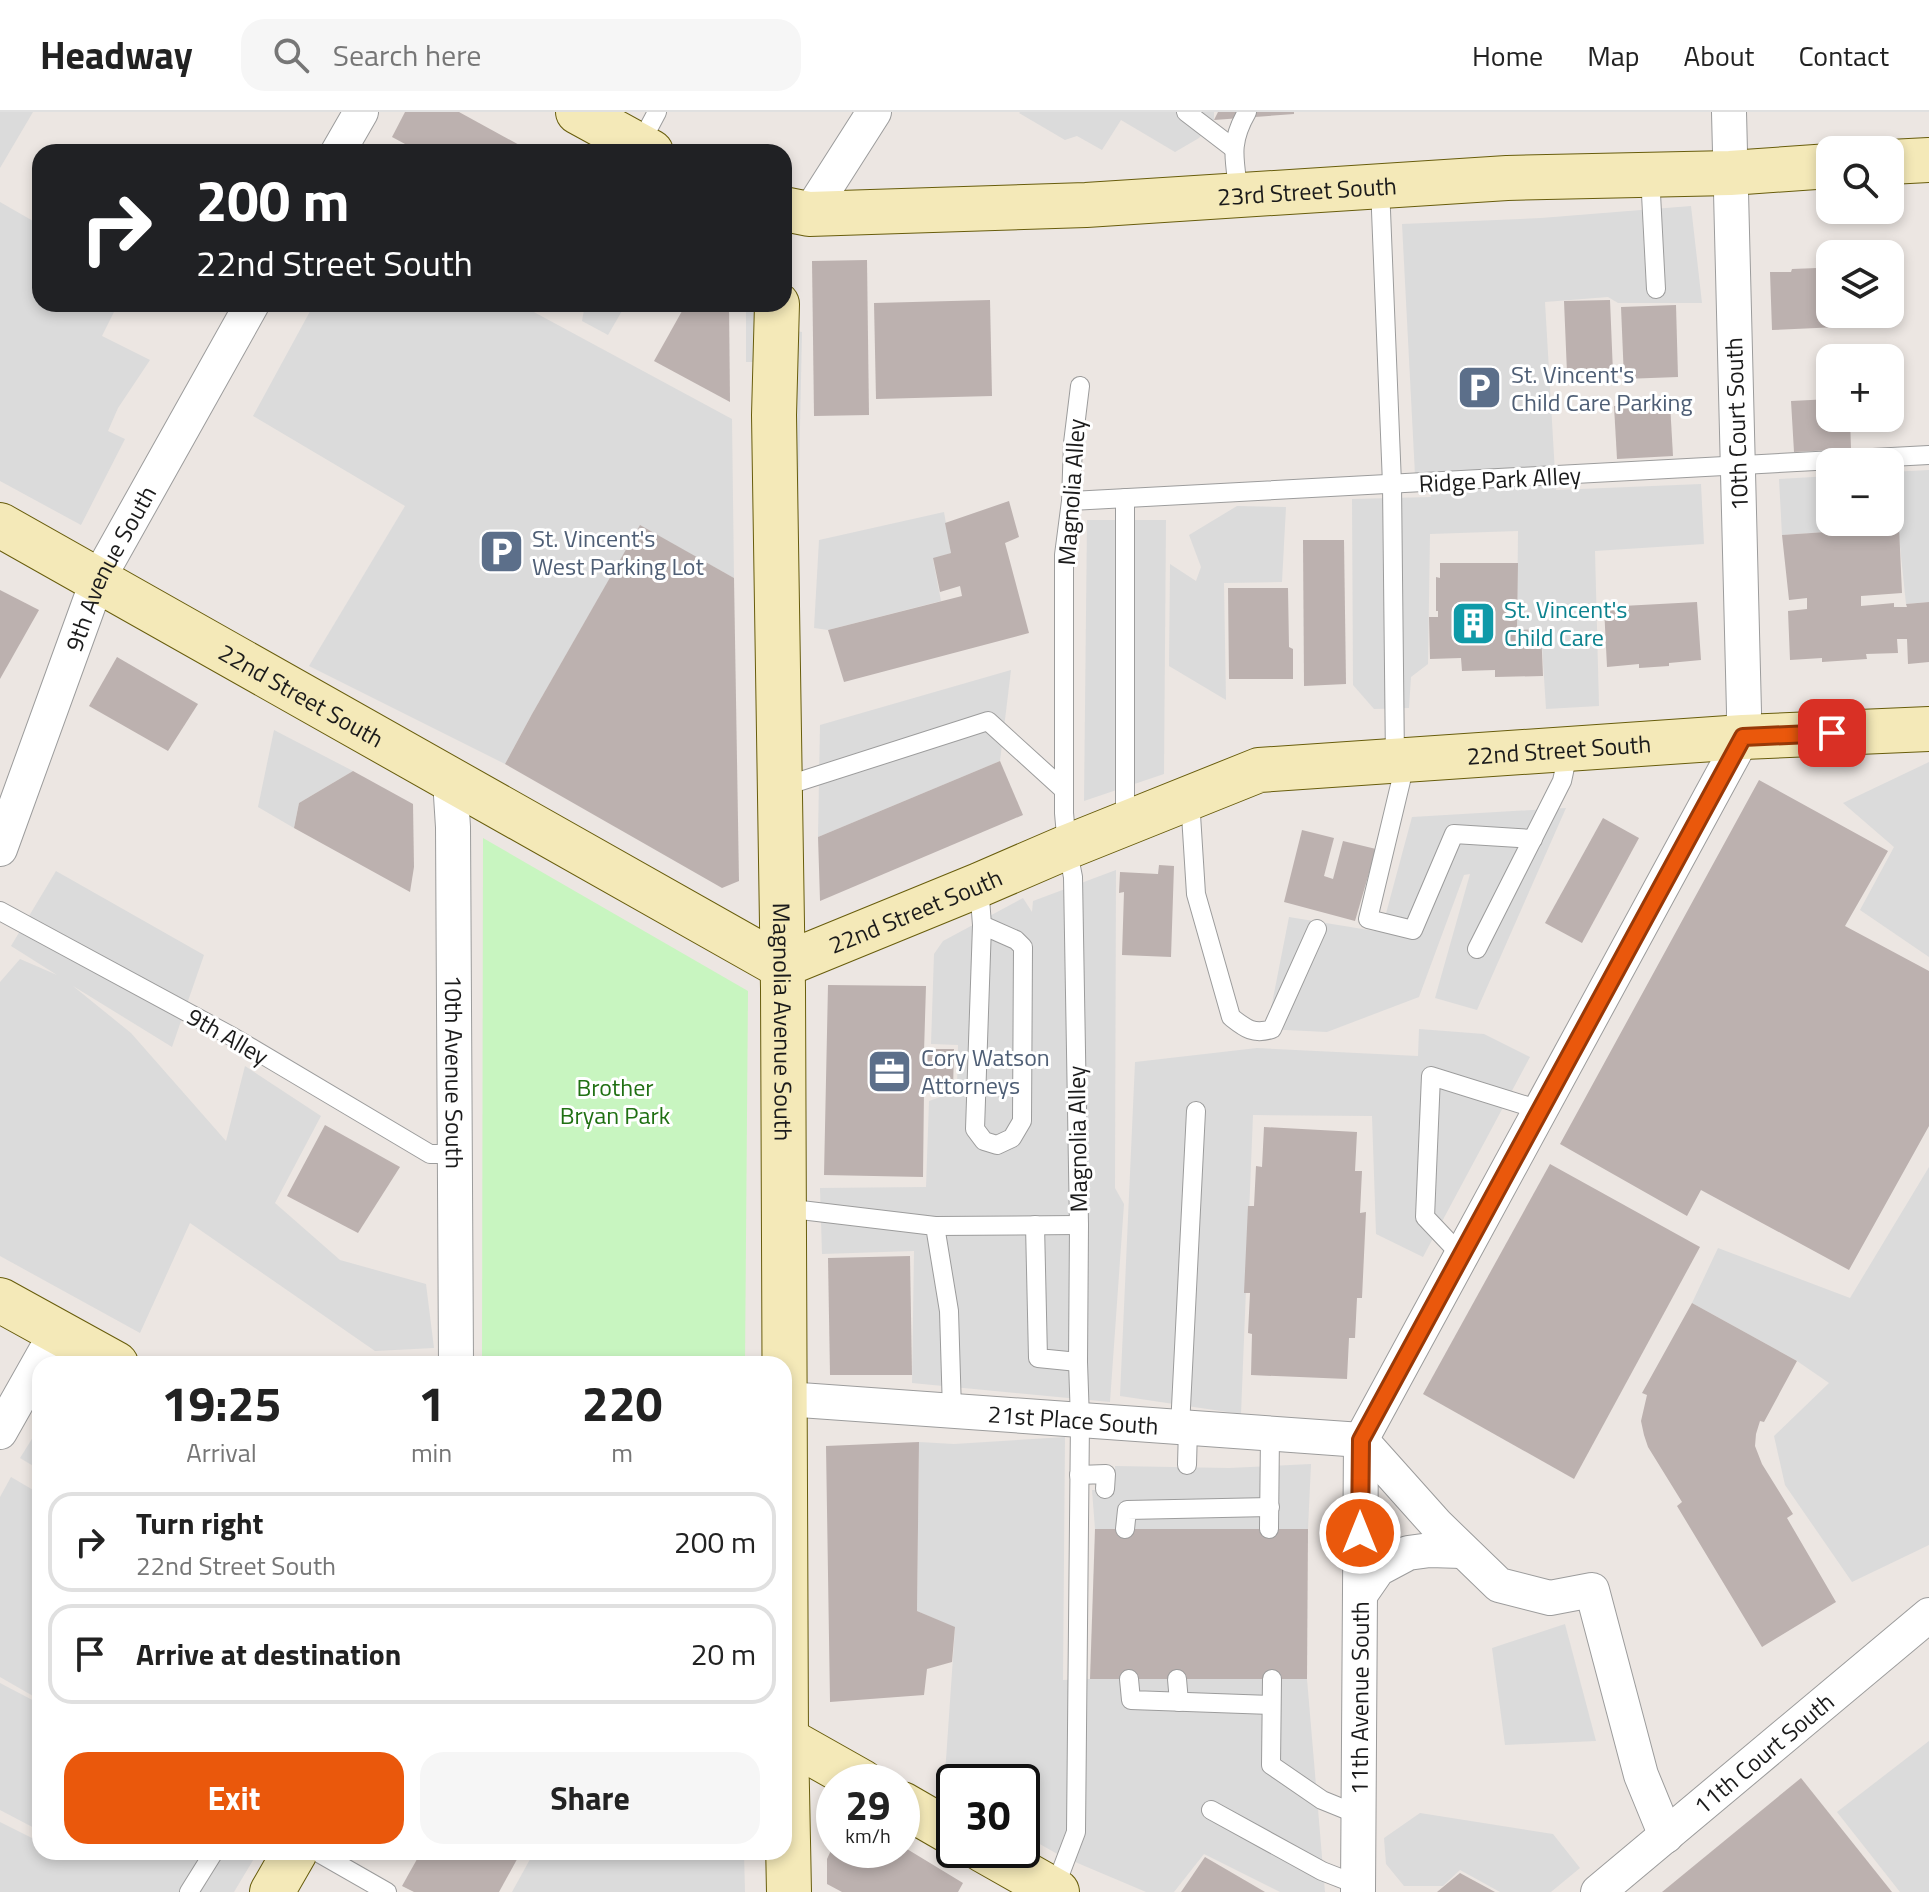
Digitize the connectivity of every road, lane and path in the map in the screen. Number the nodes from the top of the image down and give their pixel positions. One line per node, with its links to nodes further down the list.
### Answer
1 (361, 112): 8 (street)
2 (578, 112): 7 (street)
3 (874, 112): 17 (street)
4 (1186, 112): 9 (lane)
5 (1247, 112): 9 (lane)
6 (1729, 112): 13 (street, 10th Court South)
7 (649, 137)
8 (343, 144)
9 (1233, 148): 16 (lane)
10 (1929, 160): 11 (street)
11 (1904, 161)
12 (1816, 167): 13 (street, 23rd Street South)
13 (1730, 173): 14 (street, 23rd Street South); 23 (street, 10th Court South)
14 (1650, 175): 15 (street, 23rd Street South); 18 (lane)
15 (1380, 186): 16 (street, 23rd Street South); 24 (lane)
16 (1239, 195): 17 (street, 23rd Street South)
17 (792, 224)
18 (1656, 289)
19 (248, 312): 28 (street, 9th Avenue South)
20 (777, 312): 34 (street, Magnolia Avenue South)
21 (1080, 386): 26 (lane, Magnolia Alley)
22 (1929, 455): 23 (lane, Ridge Park Alley)
23 (1737, 466): 24 (lane, Ridge Park Alley); 30 (street, 10th Court South)
24 (1392, 484): 25 (lane, Ridge Park Alley); 32 (lane)
25 (1125, 498): 26 (lane, Ridge Park Alley); 37 (lane)
26 (1071, 501): 35 (lane, Magnolia Alley)
27 (0, 525): 28 (street, 22nd Street South)
28 (98, 579): 33 (street, 22nd Street South); 40 (street, 9th Avenue South)
29 (1929, 729): 30 (street, 22nd Street South)
30 (1743, 737): 31 (street, 22nd Street South); 46 (street, 11th Avenue South)
31 (1569, 749): 32 (street, 22nd Street South); 38 (lane)
32 (1401, 760): 36 (street, 22nd Street South); 38 (lane)
33 (450, 780): 45 (street, 22nd Street South); 48 (street, 10th Avenue South)
34 (779, 788): 35 (lane); 45 (street, Magnolia Avenue South)
35 (1064, 790): 39 (lane, Magnolia Alley)
36 (1190, 799): 37 (street, 22nd Street South); 43 (lane)
37 (1125, 823): 39 (street, 22nd Street South)
38 (1533, 839): 44 (lane)
39 (1067, 847): 41 (street, 22nd Street South); 51 (lane, Magnolia Alley)
40 (0, 849)
41 (981, 905): 41 (lane); 45 (street, 22nd Street South)
42 (0, 911): 48 (lane, 9th Alley)
43 (1317, 929)
44 (1477, 949)
45 (781, 966): 49 (street, Magnolia Avenue South)
46 (1540, 1110): 53 (street, 11th Avenue South); 53 (lane)
47 (1196, 1111): 65 (lane)
48 (456, 1154): 58 (street, 10th Avenue South)
49 (784, 1208): 52 (lane); 59 (street, Magnolia Avenue South)
50 (1035, 1225): 51 (lane); 52 (lane); 60 (lane)
51 (1079, 1225): 60 (lane, Magnolia Alley)
52 (935, 1226): 63 (lane)
53 (1461, 1255): 68 (street, 11th Avenue South)
54 (0, 1300): 55 (street)
55 (57, 1331): 56 (street); 57 (street)
56 (43, 1356)
57 (102, 1356)
58 (456, 1356)
59 (786, 1356)
60 (1078, 1362): 64 (lane, Magnolia Alley)
61 (32, 1375): 66 (street)
62 (792, 1399): 63 (street, 21st Place South)
63 (952, 1411): 64 (street, 21st Place South)
64 (1080, 1420): 65 (street, 21st Place South); 70 (lane, Magnolia Alley)
65 (1184, 1427): 67 (street, 21st Place South); 69 (lane)
66 (0, 1432)
67 (1270, 1434): 68 (street, 21st Place South); 72 (lane)
68 (1361, 1440): 77 (street); 78 (street, 11th Avenue South)
69 (1187, 1465)
70 (1079, 1475): 71 (lane); 96 (lane, Magnolia Alley)
71 (1105, 1489)
72 (1270, 1507): 73 (lane); 76 (lane)
73 (1176, 1509): 74 (lane); 75 (lane)
74 (1125, 1529)
75 (1177, 1529)
76 (1269, 1529)
77 (1462, 1551): 78 (street); 89 (street)
78 (1360, 1595): 88 (street, 11th Avenue South)
79 (1929, 1615): 89 (street, 11th Court South)
80 (1129, 1679): 83 (lane)
81 (1177, 1679): 83 (lane)
82 (1272, 1679): 84 (lane)
83 (1179, 1702): 84 (lane)
84 (1271, 1705): 88 (lane)
85 (792, 1742): 86 (street)
86 (830, 1764)
87 (1211, 1810): 95 (lane)
88 (1359, 1815): 95 (street, 11th Avenue South)
89 (1666, 1836): 101 (street, 11th Court South)
90 (209, 1860): 97 (lane)
91 (290, 1860): 98 (street)
92 (331, 1860): 99 (lane)
93 (788, 1860): 100 (street, Magnolia Avenue South)
94 (1015, 1868): 96 (street)
95 (1358, 1889)
96 (1056, 1891)
97 (189, 1892)
98 (272, 1892)
99 (387, 1892)
100 (789, 1892)
101 (1598, 1892)

